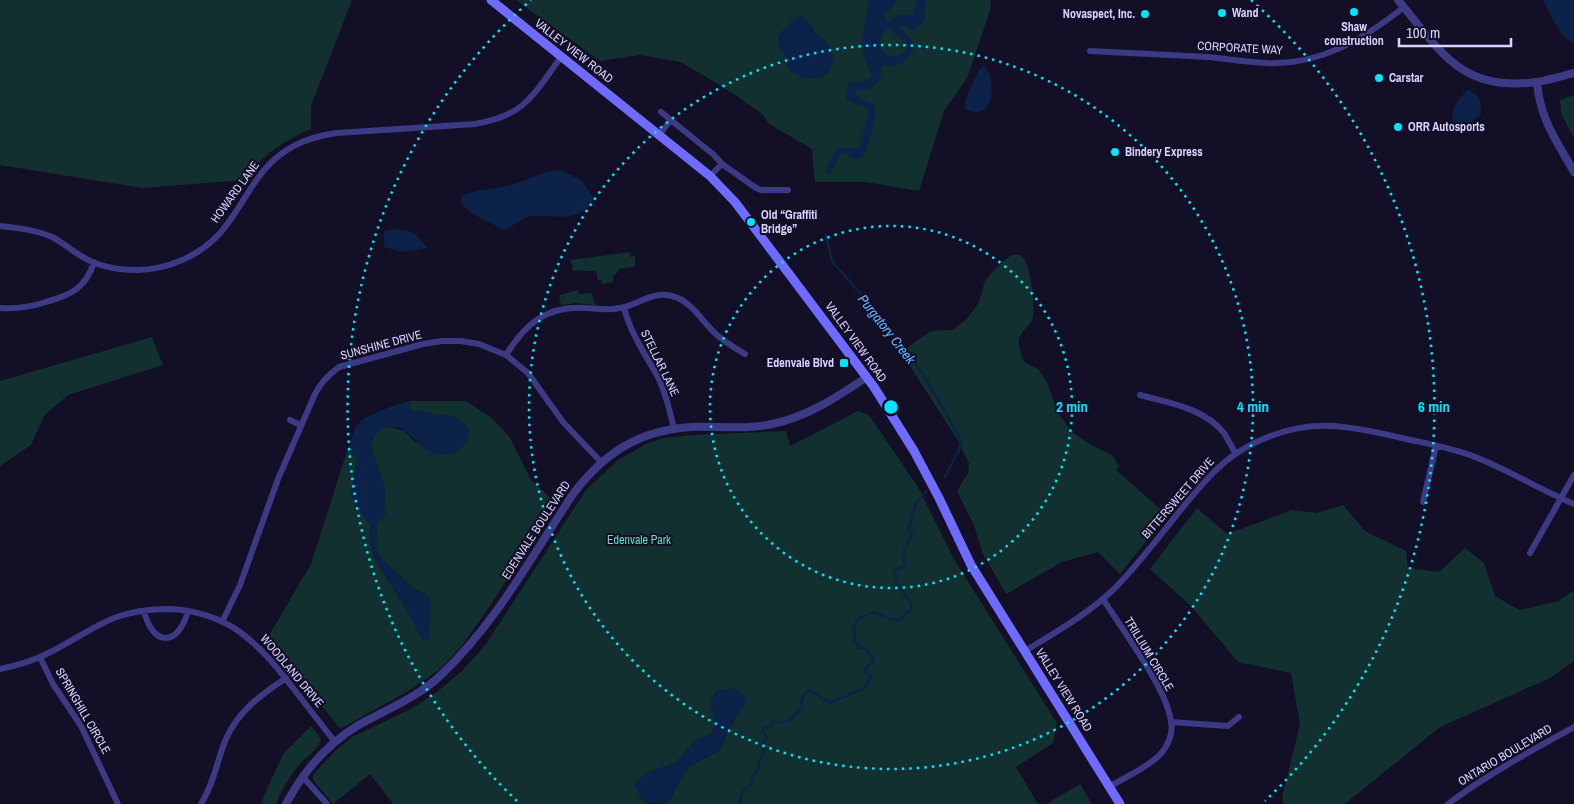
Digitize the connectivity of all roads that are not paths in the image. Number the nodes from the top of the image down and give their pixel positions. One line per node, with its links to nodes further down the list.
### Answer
1 (491, 0): 4 (main road, VALLEY VIEW ROAD)
2 (1401, 3): 3 (street, CORPORATE WAY); 6 (street)
3 (1090, 51)
4 (561, 57): 9 (main road, VALLEY VIEW ROAD); 15 (street, HOWARD LANE)
5 (1574, 73): 6 (street)
6 (1537, 82): 11 (street)
7 (661, 112): 8 (street)
8 (671, 120): 9 (street); 10 (street)
9 (659, 134): 12 (main road, VALLEY VIEW ROAD)
10 (722, 164): 12 (street); 13 (street)
11 (1574, 172)
12 (710, 176): 20 (main road, VALLEY VIEW ROAD)
13 (788, 190)
14 (0, 226): 15 (street, HOWARD LANE)
15 (94, 262): 16 (street)
16 (0, 308)
17 (624, 308): 18 (street); 19 (street); 24 (street, STELLAR LANE)
18 (745, 354)
19 (506, 356): 23 (street, SUNSHINE DRIVE); 27 (street, SUNSHINE DRIVE)
20 (867, 377): 24 (street, EDENVALE BOULEVARD); 37 (main road, VALLEY VIEW ROAD)
21 (1140, 395): 26 (street)
22 (290, 420): 23 (street)
23 (300, 425): 36 (street, SUNSHINE DRIVE)
24 (674, 429): 27 (street, EDENVALE BOULEVARD)
25 (1436, 446): 26 (street, BITTERSWEET DRIVE); 29 (street, BITTERSWEET DRIVE); 30 (street)
26 (1236, 454): 33 (street, BITTERSWEET DRIVE)
27 (601, 462): 44 (street, EDENVALE BOULEVARD)
28 (1574, 475): 29 (street)
29 (1561, 498): 31 (street, BITTERSWEET DRIVE); 32 (street)
30 (1423, 502)
31 (1574, 504)
32 (1530, 553)
33 (1103, 599): 37 (street, BITTERSWEET DRIVE); 42 (street, TRILLIUM CIRCLE)
34 (144, 611): 35 (street, WOODLAND DRIVE); 35 (street); 38 (street, WOODLAND DRIVE)
35 (188, 611): 36 (street, WOODLAND DRIVE)
36 (222, 622): 40 (street, WOODLAND DRIVE)
37 (1025, 651): 46 (main road, VALLEY VIEW ROAD)
38 (40, 657): 39 (street, WOODLAND DRIVE); 47 (street, SPRINGHILL CIRCLE)
39 (0, 669)
40 (286, 678): 44 (street, WOODLAND DRIVE); 48 (street)
41 (1239, 717): 42 (street)
42 (1172, 722): 46 (street)
43 (1574, 726): 52 (street, ONTARIO BOULEVARD)
44 (335, 742): 45 (street, EDENVALE BOULEVARD)
45 (302, 776): 49 (street, EDENVALE BOULEVARD); 50 (street)
46 (1109, 787): 51 (main road, VALLEY VIEW ROAD)
47 (118, 804)
48 (201, 804)
49 (286, 804)
50 (327, 804)
51 (1120, 804)
52 (1448, 804)

